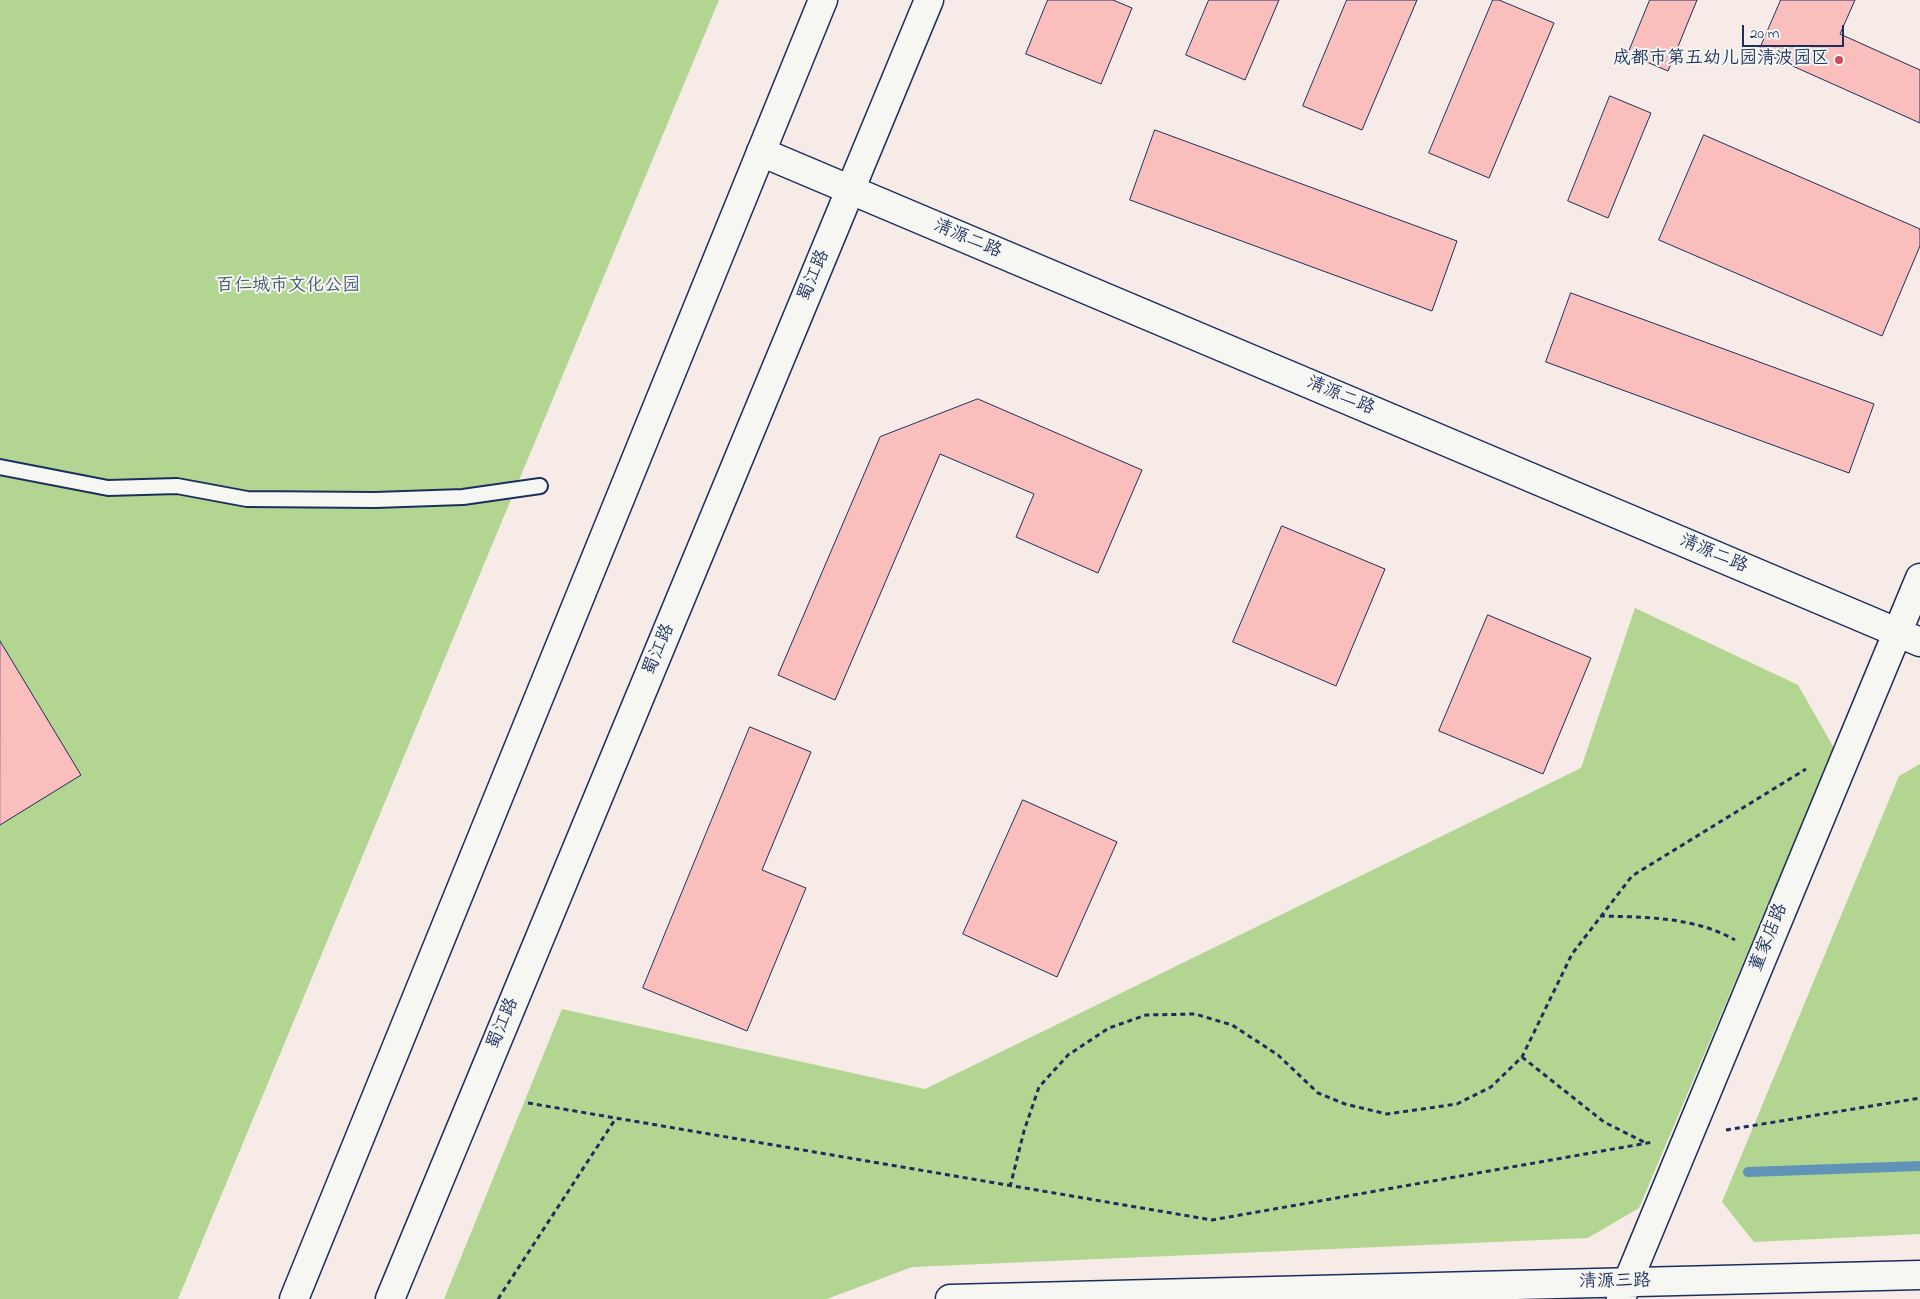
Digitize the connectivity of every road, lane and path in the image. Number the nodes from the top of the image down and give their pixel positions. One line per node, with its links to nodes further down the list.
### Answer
1 (823, 0): 3 (street)
2 (929, 0): 4 (street, 蜀江路)
3 (761, 152): 4 (street, 清源二路); 21 (street)
4 (851, 190): 8 (street, 清源二路); 22 (street, 蜀江路)
5 (0, 468): 6 (lane)
6 (540, 486)
7 (1920, 578): 8 (street, 董家店路)
8 (1909, 637): 11 (street, 董家店路)
9 (1808, 768): 10 (path)
10 (1600, 916): 11 (path); 12 (path)
11 (1762, 956): 16 (street, 董家店路)
12 (1522, 1057): 17 (path); 18 (path)
13 (1920, 1098): 16 (path)
14 (528, 1103): 15 (path)
15 (616, 1118): 18 (path); 23 (path)
16 (1688, 1136): 17 (path); 20 (street, 董家店路)
17 (1646, 1143): 18 (path)
18 (1010, 1187)
19 (1920, 1275): 20 (street, 清源三路)
20 (1624, 1291): 24 (street, 清源三路)
21 (294, 1299)
22 (390, 1299)
23 (498, 1299)
24 (950, 1299)

